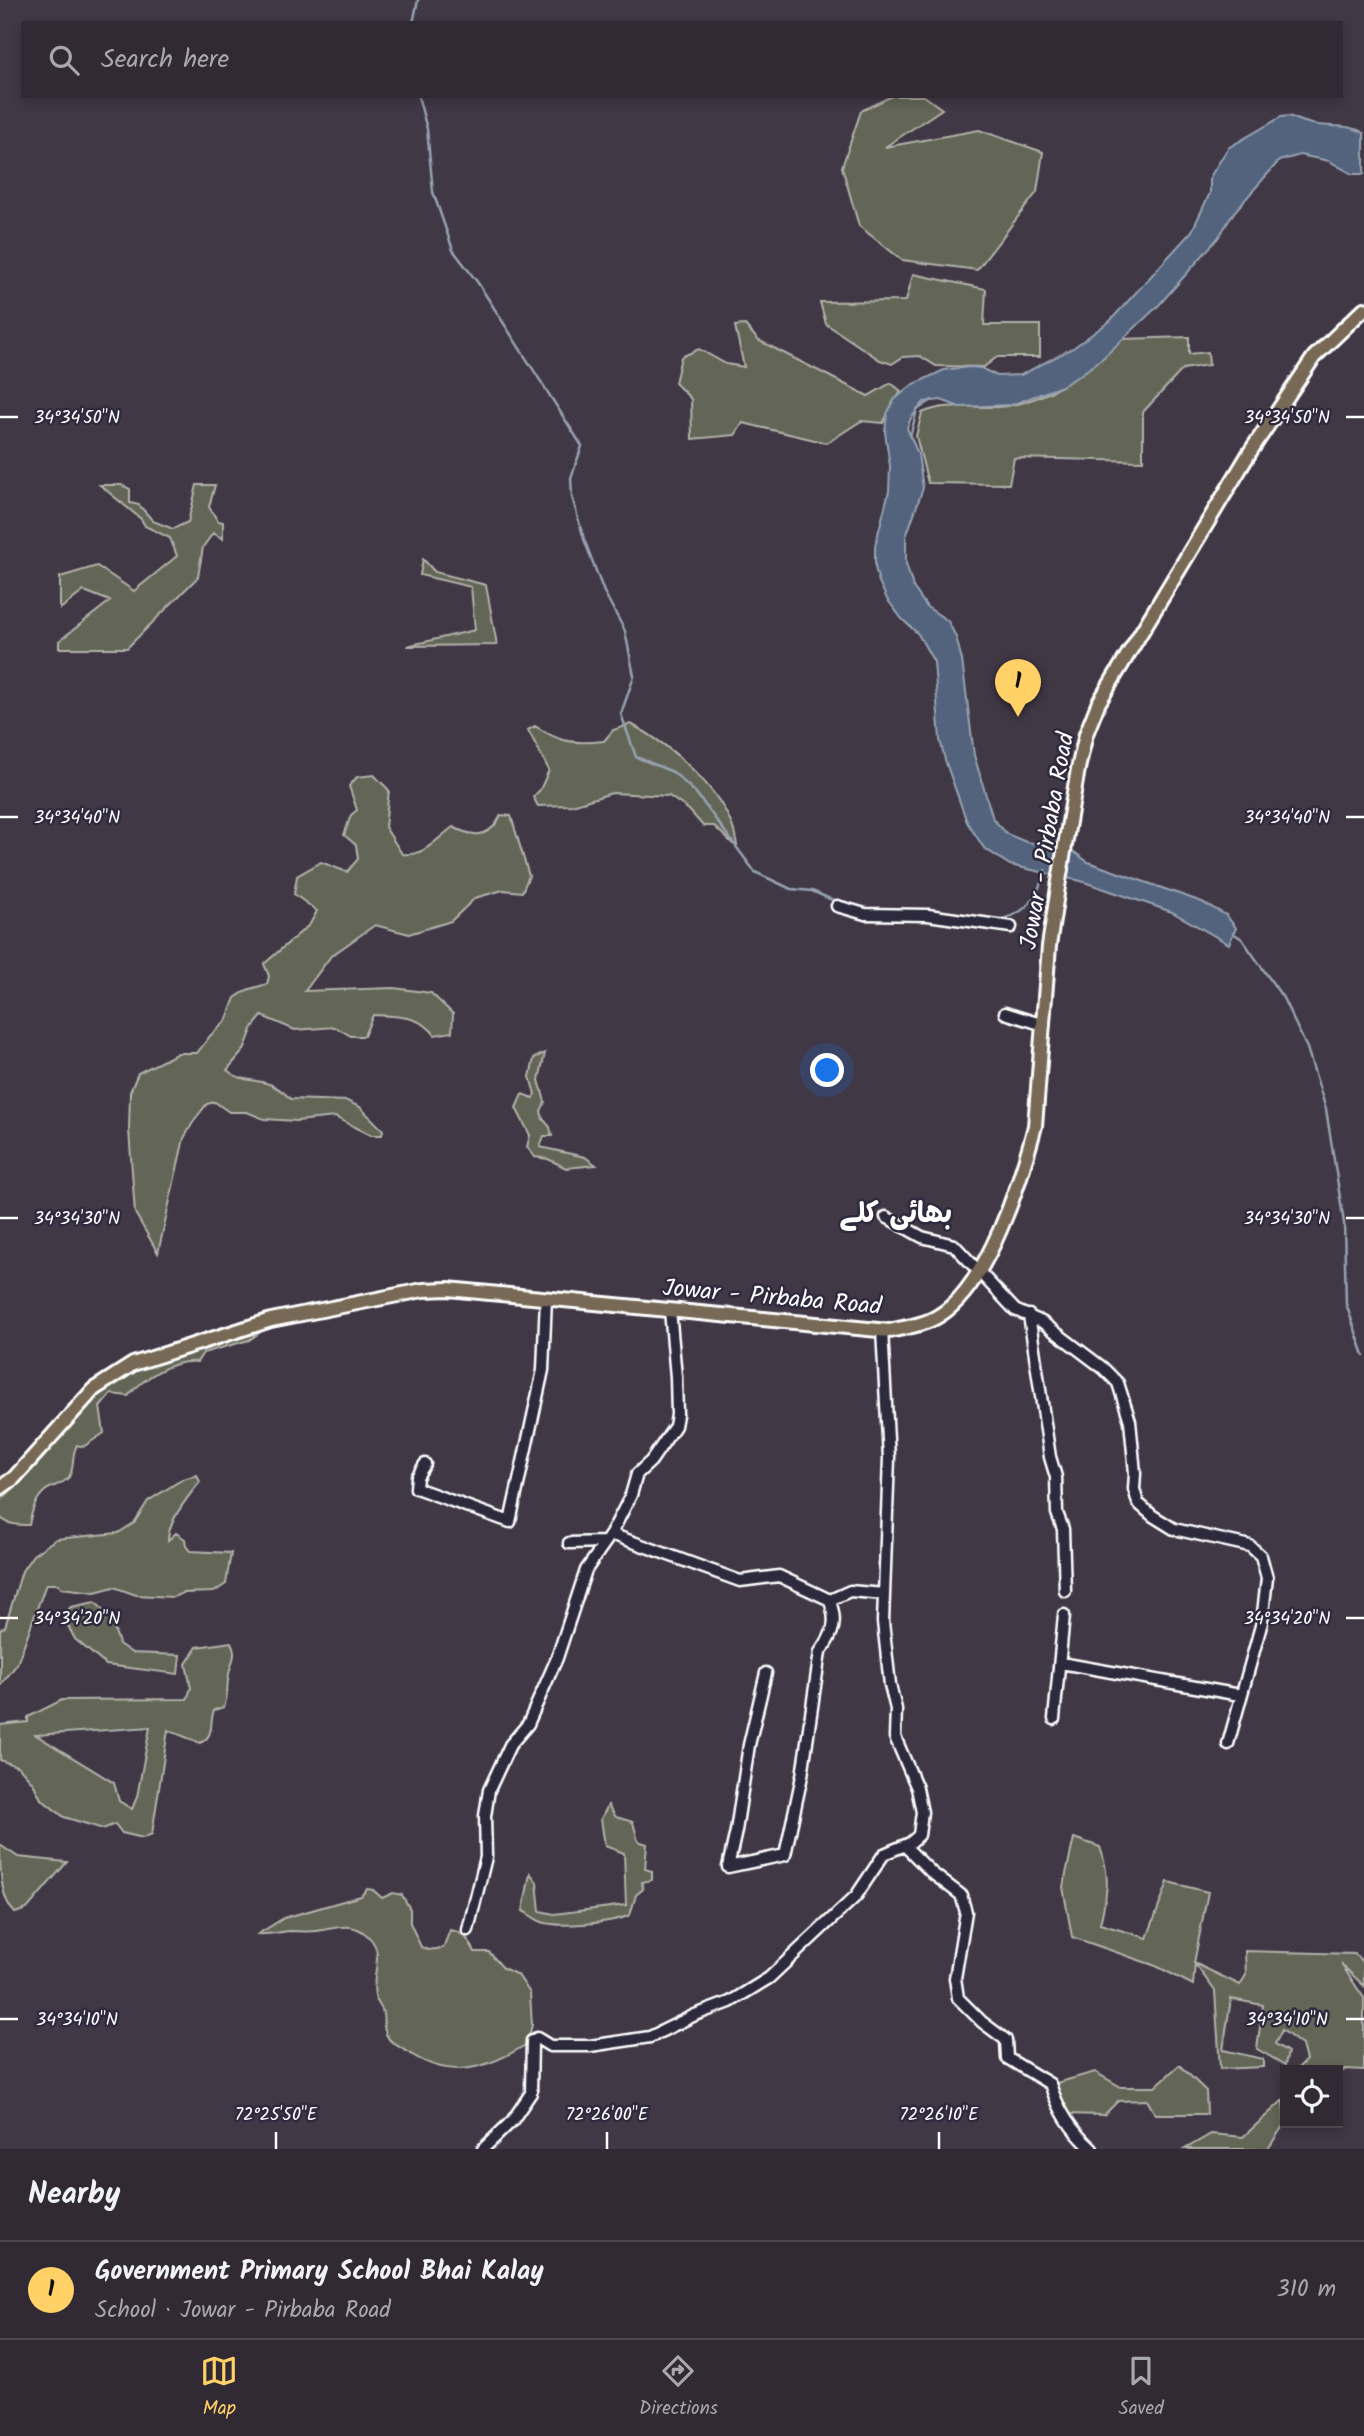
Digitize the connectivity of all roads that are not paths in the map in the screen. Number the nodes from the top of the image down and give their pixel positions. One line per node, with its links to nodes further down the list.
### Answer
1 (1364, 309): 5 (main road, Jowar - Pirbaba Road)
2 (837, 906): 3 (street)
3 (1011, 927)
4 (1005, 1013): 5 (street)
5 (1044, 1025): 7 (main road, Jowar - Pirbaba Road)
6 (886, 1217): 7 (street)
7 (980, 1270): 10 (street); 11 (main road, Jowar - Pirbaba Road)
8 (545, 1298): 9 (main road, Jowar - Pirbaba Road); 12 (street); 13 (main road, Jowar - Pirbaba Road)
9 (670, 1310): 11 (main road, Jowar - Pirbaba Road); 14 (street)
10 (1029, 1315): 16 (street); 22 (street)
11 (882, 1330): 17 (street)
12 (425, 1464)
13 (0, 1489)
14 (608, 1538): 15 (street); 18 (street); 26 (street)
15 (569, 1543)
16 (1065, 1591)
17 (884, 1594): 18 (street); 25 (street)
18 (830, 1600): 21 (street)
19 (1064, 1615): 20 (street)
20 (1061, 1663): 22 (street); 23 (street)
21 (766, 1673)
22 (1240, 1695): 24 (street)
23 (1055, 1719)
24 (1228, 1744)
25 (905, 1846): 27 (street); 28 (street)
26 (468, 1930)
27 (483, 2149)
28 (1092, 2149)

